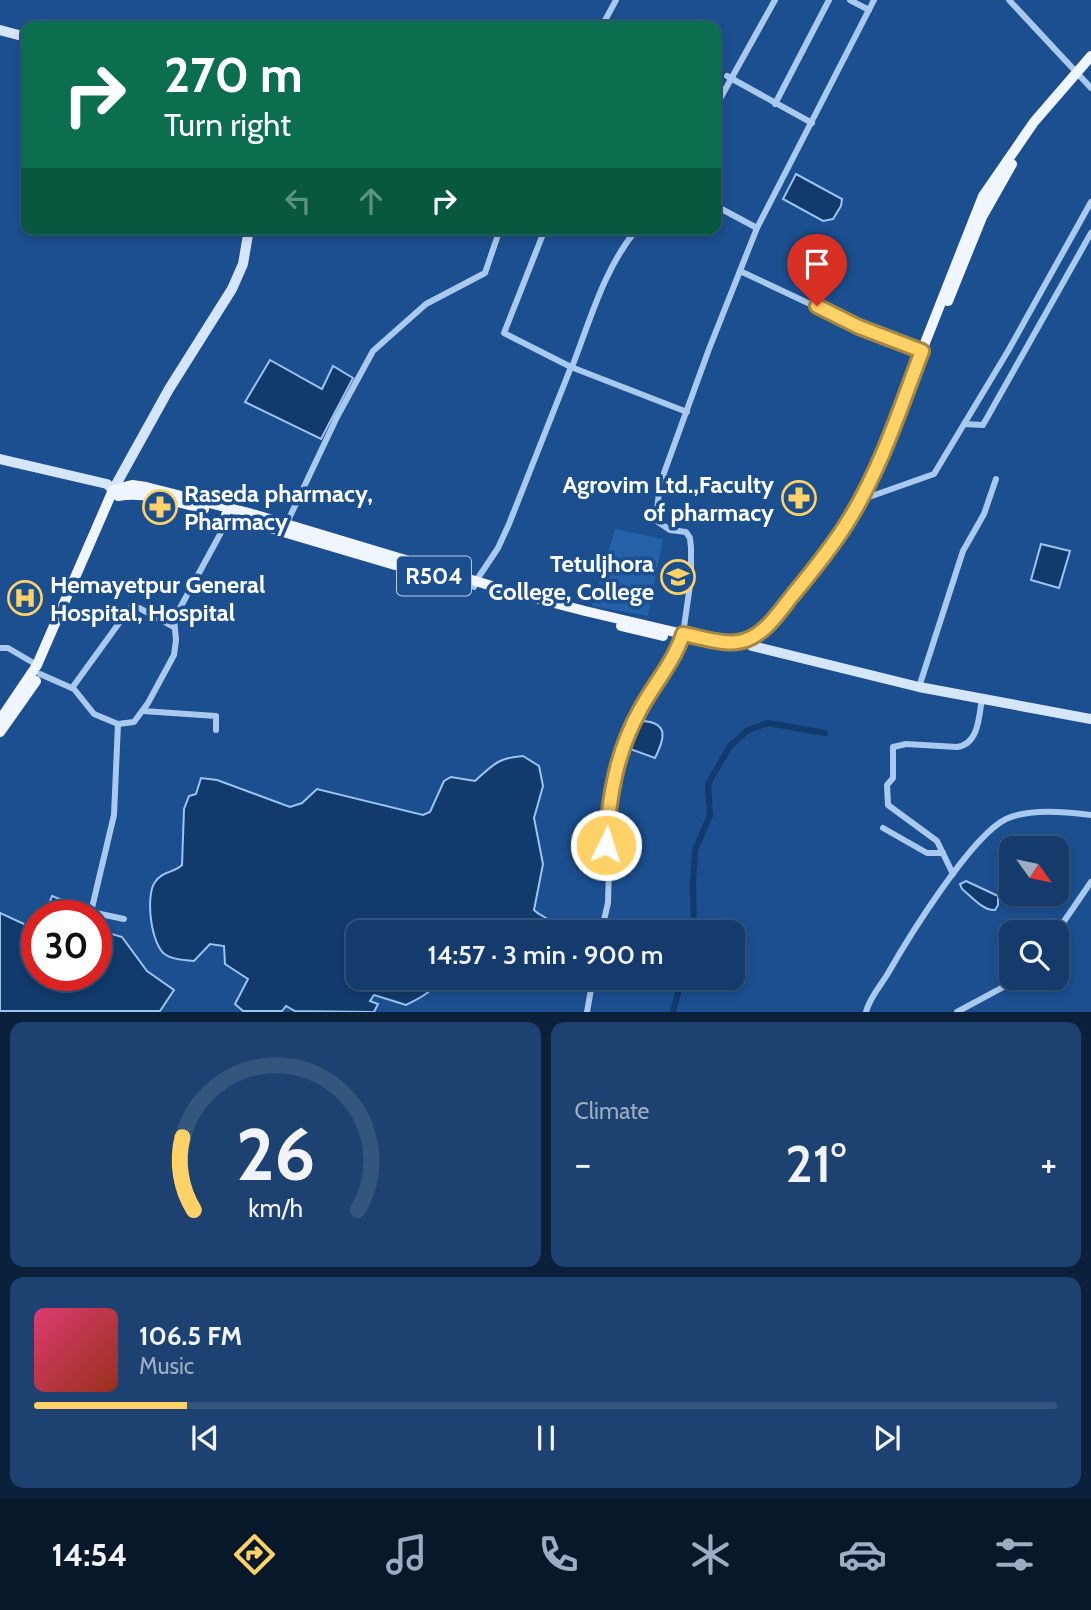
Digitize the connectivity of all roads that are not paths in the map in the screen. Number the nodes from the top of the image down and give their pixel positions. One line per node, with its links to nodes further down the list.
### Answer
1 (616, 0): 8 (street)
2 (775, 0): 13 (street)
3 (829, 0): 16 (street)
4 (850, 0): 7 (street)
5 (874, 0): 7 (street)
6 (1009, 0): 12 (street)
7 (869, 10): 17 (street)
8 (605, 21)
9 (0, 30): 10 (street)
10 (21, 36)
11 (1091, 56): 12 (main road)
12 (1078, 72): 14 (street); 27 (main road); 34 (main road)
13 (730, 77): 15 (street); 16 (street)
14 (1091, 88)
15 (721, 96)
16 (775, 104): 17 (street)
17 (812, 123): 20 (street)
18 (1091, 202): 30 (street)
19 (721, 209): 20 (street)
20 (757, 228): 26 (street)
21 (1091, 233): 30 (street)
22 (248, 235): 33 (street)
23 (498, 235): 36 (street)
24 (543, 235): 28 (street)
25 (632, 235): 28 (street)
26 (740, 271): 27 (street); 29 (street)
27 (922, 351): 40 (main road)
28 (571, 367): 29 (street); 37 (street)
29 (687, 412): 39 (street)
30 (964, 424): 34 (street)
31 (0, 458): 33 (street)
32 (996, 479): 43 (street)
33 (117, 489): 35 (main road, R504); 36 (main road, R504); 42 (main road)
34 (869, 497): 40 (main road)
35 (230, 516): 36 (main road, R504); 38 (street)
36 (285, 529): 37 (main road, R504)
37 (475, 584): 39 (main road, R504)
38 (174, 626): 44 (street); 46 (street)
39 (682, 637): 40 (main road, R504); 59 (street)
40 (748, 643): 43 (street)
41 (0, 648): 42 (street)
42 (38, 670): 44 (street); 48 (main road); 51 (main road)
43 (919, 687): 45 (street)
44 (72, 688): 49 (street)
45 (982, 698): 47 (street); 54 (street)
46 (142, 711): 49 (street); 50 (street)
47 (1091, 719)
48 (0, 720)
49 (118, 724): 58 (street)
50 (216, 730)
51 (0, 732)
52 (1091, 815): 55 (street)
53 (883, 828): 54 (street)
54 (943, 853): 55 (street)
55 (953, 874): 64 (street)
56 (1091, 882): 57 (street)
57 (1088, 893): 60 (street)
58 (124, 919)
59 (604, 920)
60 (1066, 920)
61 (999, 989): 65 (street)
62 (591, 990): 63 (street)
63 (587, 1012)
64 (866, 1012)
65 (957, 1012)

